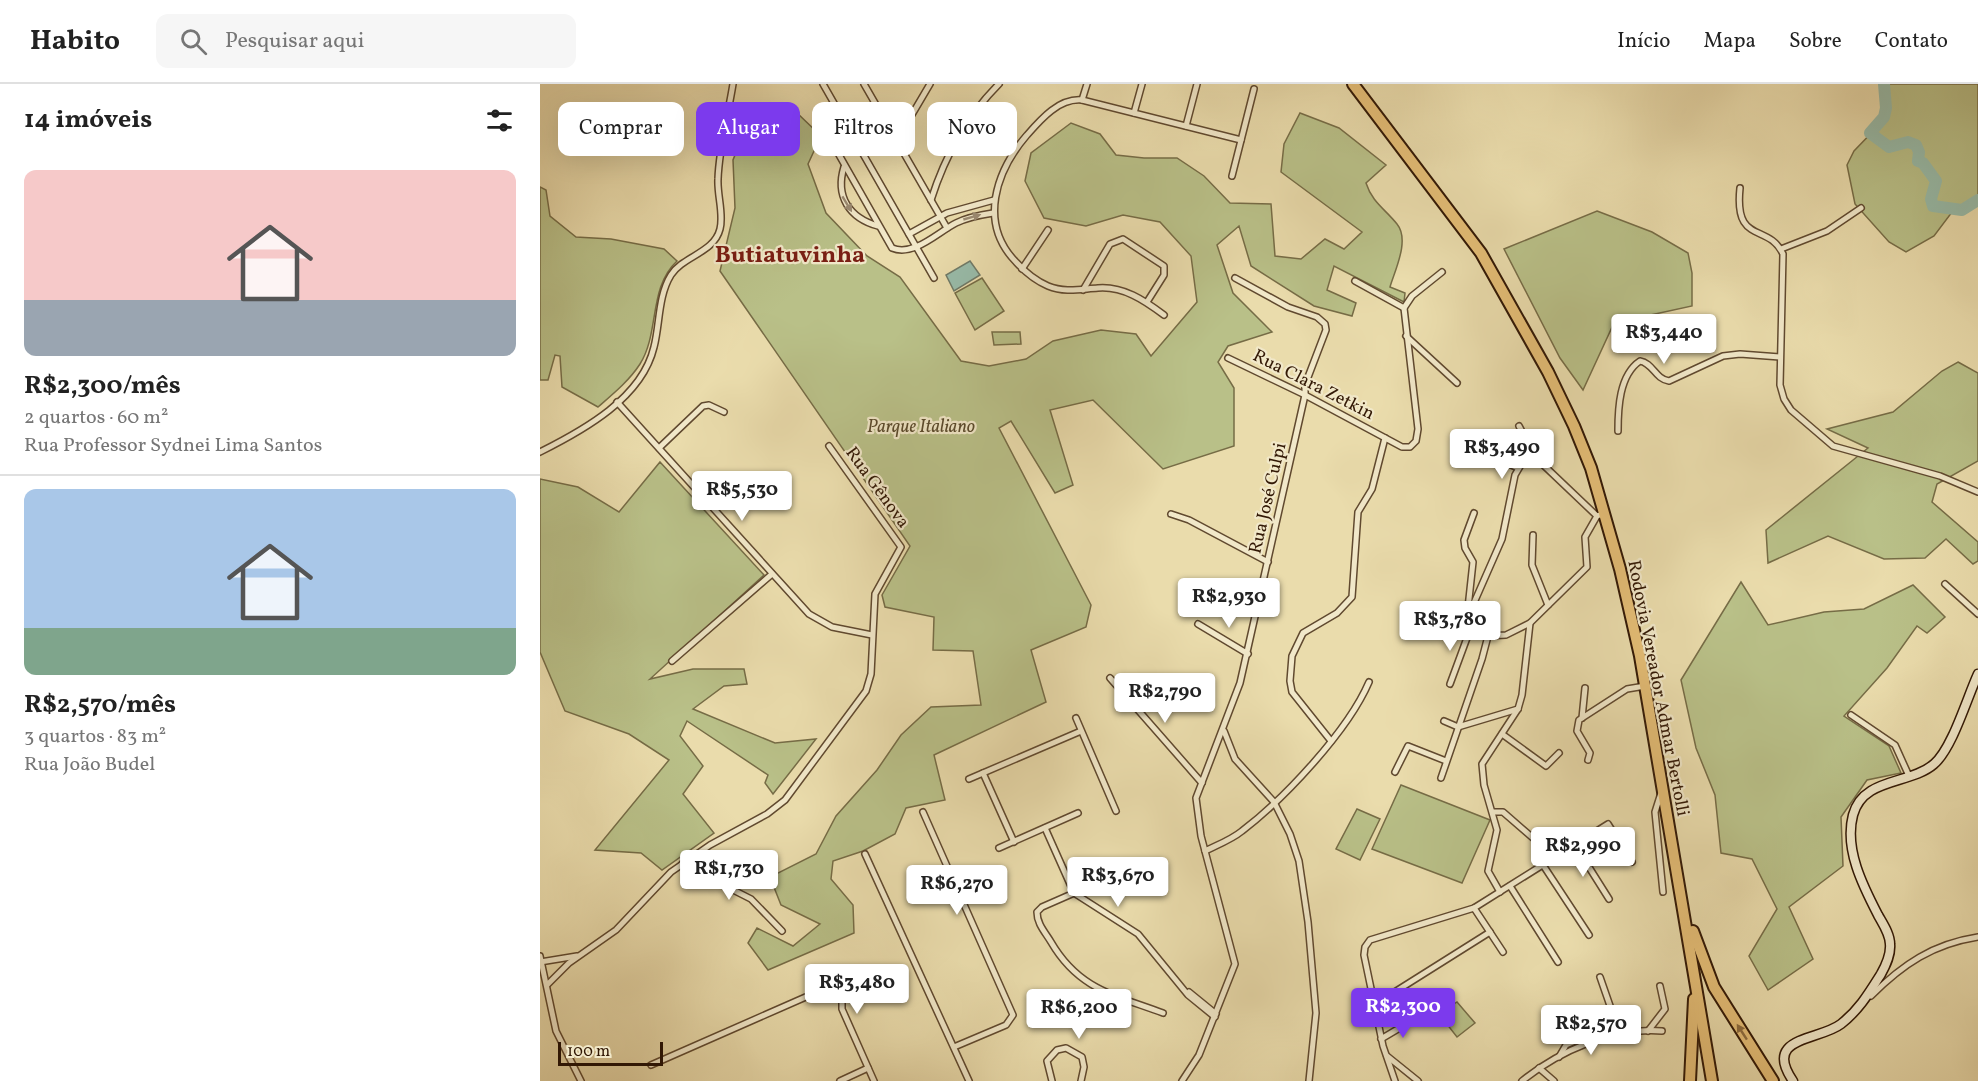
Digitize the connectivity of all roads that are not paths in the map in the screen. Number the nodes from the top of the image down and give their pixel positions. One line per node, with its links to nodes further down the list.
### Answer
1 (733, 84): 49 (street)
2 (823, 84): 12 (street)
3 (865, 84): 13 (street)
4 (930, 84): 14 (street)
5 (999, 84): 24 (street)
6 (1087, 84): 11 (street)
7 (1142, 84): 15 (street)
8 (1197, 84): 16 (street)
9 (1353, 84): 63 (highway, Rodovia Vereador Admar Bertolli)
10 (1254, 89): 17 (street)
11 (1082, 100): 15 (street); 25 (street)
12 (834, 102)
13 (875, 102)
14 (915, 110)
15 (1134, 113): 16 (street)
16 (1186, 126): 17 (street)
17 (1241, 140): 22 (street)
18 (840, 156): 21 (street)
19 (865, 156): 32 (street)
20 (906, 156): 24 (street)
21 (844, 167): 29 (street); 29 (street, one-way to 29)
22 (1232, 176)
23 (1740, 188): 34 (street)
24 (931, 200): 28 (street)
25 (994, 200): 27 (street); 28 (street)
26 (1860, 208): 34 (street)
27 (993, 213): 30 (street, one-way to 27); 35 (street)
28 (940, 217): 30 (street); 32 (street)
29 (878, 226): 33 (street)
30 (947, 228): 33 (street)
31 (1048, 230): 35 (street)
32 (909, 234): 33 (street)
33 (916, 246): 37 (street)
34 (1781, 249): 45 (street)
35 (1022, 268): 40 (street)
36 (1442, 272): 42 (street)
37 (934, 278)
38 (1235, 278): 48 (street, Rua José Culpi)
39 (1355, 281): 42 (street)
40 (1083, 290): 41 (street); 41 (street)
41 (1147, 302): 43 (street)
42 (1404, 308): 44 (street)
43 (1164, 315)
44 (1406, 336): 47 (street); 53 (street, Rua Clara Zetkin)
45 (1780, 357): 52 (street); 60 (street)
46 (1228, 358): 48 (street, Rua Clara Zetkin)
47 (1457, 383)
48 (1305, 395): 53 (street, Rua Clara Zetkin); 65 (street, Rua José Culpi)
49 (617, 402): 55 (street); 56 (street)
50 (724, 412): 55 (street)
51 (1519, 426): 58 (street)
52 (1618, 431)
53 (1385, 438): 94 (street)
54 (829, 446): 75 (street, Rua Gênova)
55 (659, 448): 66 (street)
56 (540, 452)
57 (1476, 455): 59 (street)
58 (1536, 458): 59 (street); 63 (street)
59 (1518, 468): 71 (street)
60 (1978, 492)
61 (1474, 513): 71 (street)
62 (1171, 514): 65 (street)
63 (1601, 514): 68 (street); 83 (highway, Rodovia Vereador Admar Bertolli)
64 (1533, 535): 68 (street)
65 (1268, 562): 77 (street, Rua José Culpi)
66 (772, 574): 75 (street); 78 (street)
67 (1945, 584): 69 (street)
68 (1548, 605): 72 (street)
69 (1978, 614)
70 (1445, 615): 71 (street)
71 (1466, 621): 74 (street)
72 (1530, 622): 76 (street); 85 (street)
73 (1198, 624): 77 (street)
74 (1471, 627): 76 (street); 82 (street)
75 (872, 635): 118 (street)
76 (1488, 636): 90 (street)
77 (1248, 654): 91 (street, Rua José Culpi)
78 (672, 662)
79 (1978, 674): 100 (street)
80 (1110, 678): 103 (street)
81 (1369, 682): 94 (street)
82 (1450, 684)
83 (1645, 686): 88 (street); 104 (highway, Rodovia Vereador Admar Bertolli)
84 (1585, 688): 88 (street)
85 (1518, 709): 90 (street); 93 (street)
86 (1851, 716): 100 (street)
87 (1076, 718): 92 (street)
88 (1582, 718): 96 (street)
89 (1444, 722): 90 (street)
90 (1458, 727): 97 (street)
91 (1224, 729): 103 (street, Rua José Culpi); 105 (street)
92 (1081, 731): 99 (street); 106 (street)
93 (1502, 734): 95 (street); 108 (street)
94 (1331, 741): 105 (street)
95 (1559, 753)
96 (1588, 760)
97 (1446, 761): 98 (street); 101 (street)
98 (1395, 772)
99 (982, 773): 102 (street); 112 (street)
100 (1909, 776): 139 (street)
101 (1441, 778)
102 (969, 779)
103 (1202, 783): 115 (street, Rua José Culpi)
104 (1663, 789): 122 (street); 124 (highway, Rodovia Vereador Admar Bertolli)
105 (1274, 802): 115 (street); 160 (street)
106 (1116, 811)
107 (923, 812): 147 (street)
108 (1493, 812): 111 (street); 121 (street)
109 (1078, 813): 110 (street)
110 (1045, 828): 112 (street); 123 (street)
111 (1533, 838)
112 (1014, 842): 114 (street)
113 (1575, 845): 117 (street); 119 (street); 125 (street)
114 (999, 848)
115 (1205, 851): 142 (street, Rua José Culpi)
116 (865, 854): 147 (street)
117 (1632, 862)
118 (682, 864): 127 (street); 132 (street)
119 (1543, 865): 120 (street); 129 (street)
120 (1510, 886): 121 (street); 135 (street)
121 (1500, 892): 126 (street)
122 (1663, 892)
123 (1074, 893): 141 (street); 142 (street)
124 (1682, 898): 134 (highway, Rodovia Vereador Admar Bertolli); 167 (highway, one-way to 124)
125 (1609, 899)
126 (1474, 908): 128 (street); 140 (street)
127 (782, 931)
128 (1490, 932): 131 (street); 140 (street)
129 (1589, 935)
130 (1978, 937): 139 (street)
131 (1503, 952)
132 (579, 956): 133 (street); 137 (street)
133 (540, 960): 137 (street)
134 (1693, 960): 165 (highway); 166 (highway, Rodovia Vereador Admar Bertolli)
135 (1558, 962)
136 (1600, 977): 149 (street)
137 (547, 985): 153 (street)
138 (1660, 986): 144 (street)
139 (1863, 1003): 168 (street)
140 (1374, 1005): 146 (street)
141 (1163, 1012)
142 (1216, 1015): 159 (street, Rua José Culpi)
143 (1413, 1020): 146 (street)
144 (1648, 1031): 145 (street); 149 (street)
145 (1662, 1031)
146 (1381, 1039): 148 (street)
147 (954, 1047): 156 (street)
148 (1385, 1055): 161 (street); 162 (street)
149 (1559, 1057): 152 (street)
150 (651, 1065): 151 (street)
151 (868, 1068): 154 (street); 155 (street)
152 (1539, 1068): 163 (street); 164 (street)
153 (581, 1081)
154 (840, 1081)
155 (874, 1081)
156 (969, 1081)
157 (1052, 1081): 158 (street)
158 (1081, 1081)
159 (1182, 1081)
160 (1309, 1081)
161 (1395, 1081)
162 (1418, 1081)
163 (1522, 1081)
164 (1554, 1081)
165 (1690, 1081)
166 (1712, 1081)
167 (1773, 1081)
168 (1793, 1081)

